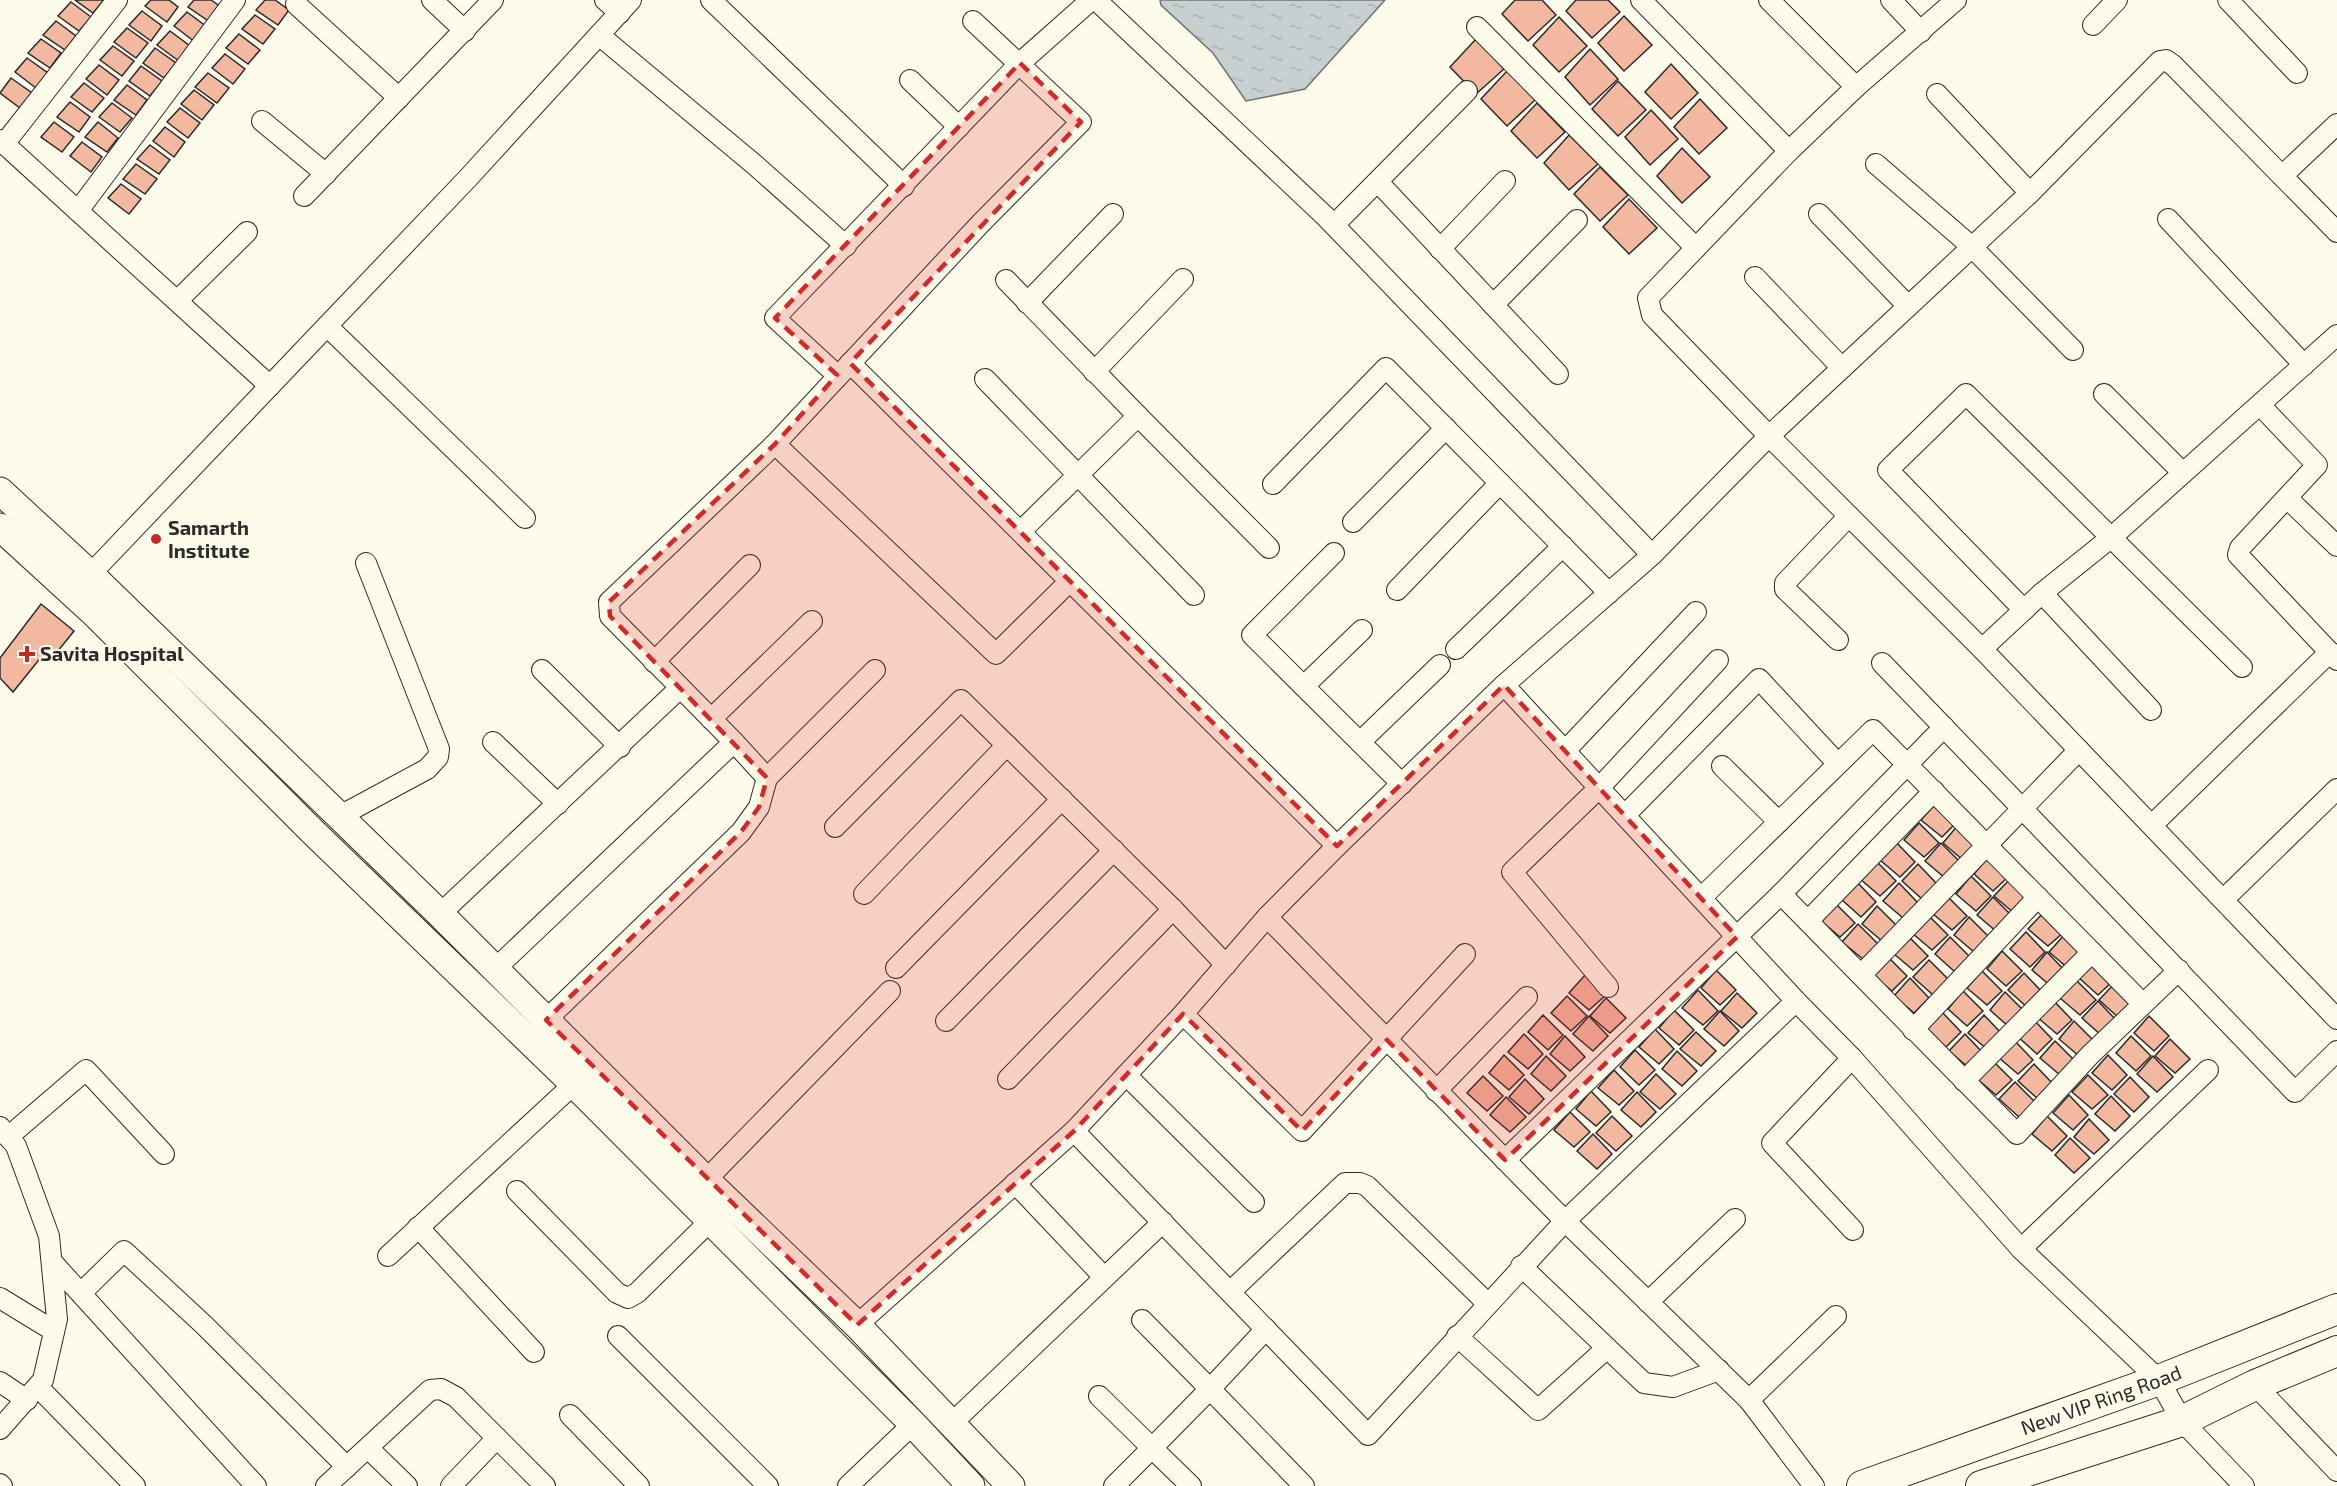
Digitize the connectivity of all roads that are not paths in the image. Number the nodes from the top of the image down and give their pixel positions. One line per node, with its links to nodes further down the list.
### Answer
1 (117, 0): 31 (street)
2 (235, 0): 41 (street)
3 (432, 0): 18 (street)
4 (493, 0): 18 (street)
5 (711, 0): 38 (street)
6 (1093, 0): 21 (street); 46 (street)
7 (1641, 0): 32 (street)
8 (1769, 0): 24 (street)
9 (1891, 0): 19 (street)
10 (1956, 0): 19 (street)
11 (2117, 0): 16 (street)
12 (2228, 0): 22 (street)
13 (296, 4): 27 (street)
14 (619, 4): 20 (street)
15 (973, 21): 21 (street)
16 (2093, 25)
17 (1477, 27): 51 (street)
18 (465, 31): 27 (street)
19 (1921, 32): 24 (street)
20 (599, 35): 49 (street); 60 (street)
21 (1020, 63): 30 (street); 65 (street)
22 (2297, 73)
23 (910, 80): 30 (street)
24 (1856, 87): 32 (street)
25 (1467, 91): 37 (street)
26 (1937, 94): 39 (street)
27 (399, 98): 34 (street)
28 (262, 121): 34 (street)
29 (2337, 124): 35 (street)
30 (959, 127): 38 (street)
31 (2, 142): 41 (street)
32 (1789, 151): 51 (street)
33 (1876, 165): 50 (street)
34 (326, 174): 40 (street)
35 (2282, 176): 39 (street); 48 (street)
36 (1505, 181): 52 (street)
37 (1378, 182): 46 (street); 52 (street)
38 (904, 186): 49 (street)
39 (2030, 193): 50 (street)
40 (304, 196)
41 (78, 212): 56 (street)
42 (1113, 214): 57 (street)
43 (1819, 214): 59 (street)
44 (2168, 219): 63 (street)
45 (1577, 220): 58 (street)
46 (1334, 225): 92 (street)
47 (247, 232): 56 (street)
48 (2337, 232)
49 (846, 246): 65 (street)
50 (1971, 246): 59 (street); 62 (street)
51 (1696, 248): 74 (street)
52 (1440, 249): 58 (street)
53 (1755, 277): 64 (street)
54 (1183, 279): 66 (street)
55 (1005, 280): 57 (street)
56 (177, 302): 69 (street)
57 (1027, 303): 66 (street)
58 (1493, 305): 67 (street)
59 (1908, 306): 64 (street)
60 (327, 326): 69 (street); 83 (street)
61 (2337, 335): 63 (street)
62 (2073, 350)
63 (2304, 365): 71 (street)
64 (1842, 368): 74 (street)
65 (844, 369): 75 (street); 86 (street)
66 (1094, 372): 72 (street)
67 (1558, 374)
68 (985, 379): 76 (street)
69 (270, 386): 95 (street)
70 (2104, 394): 77 (street)
71 (2260, 405): 77 (street); 81 (street)
72 (1138, 416): 76 (street); 90 (street)
73 (1446, 428): 78 (street); 79 (street); 84 (street)
74 (1769, 436): 82 (street); 92 (street)
75 (775, 444): 96 (street); 111 (street)
76 (1079, 474): 86 (street); 101 (street)
77 (2183, 474): 87 (street)
78 (1500, 483): 88 (street); 97 (street)
79 (1273, 484)
80 (0, 492): 95 (street)
81 (2287, 498): 89 (street); 109 (street)
82 (1849, 516): 106 (street); 108 (street)
83 (525, 518)
84 (1353, 522)
85 (0, 527): 100 (street)
86 (1021, 531): 96 (street)
87 (2113, 536): 99 (street); 102 (street); 114 (street)
88 (1563, 546): 98 (street); 107 (street)
89 (2337, 546)
90 (1269, 548)
91 (1334, 553): 118 (street)
92 (1652, 555): 98 (street)
93 (366, 563): 142 (street)
94 (750, 565): 111 (street)
95 (90, 574): 100 (street); 142 (street)
96 (1070, 581): 147 (street)
97 (1396, 590)
98 (1609, 593): 117 (street)
99 (2042, 593): 102 (street); 120 (street)
100 (72, 594): 183 (street)
101 (1194, 595)
102 (2024, 610): 108 (street)
103 (1696, 612): 128 (street)
104 (812, 621): 121 (street)
105 (1362, 630): 118 (street)
106 (1838, 640)
107 (1456, 648)
108 (1982, 650): 129 (street)
109 (2334, 656): 144 (street)
110 (1718, 660): 135 (street)
111 (654, 662): 119 (street)
112 (1882, 663): 122 (street)
113 (1440, 665): 125 (street)
114 (2242, 667)
115 (542, 670): 127 (street)
116 (874, 670): 133 (street)
117 (1504, 685): 128 (street); 134 (street)
118 (1304, 686): 125 (street)
119 (680, 688): 121 (street); 127 (street)
120 (2151, 710)
121 (711, 719): 124 (street)
122 (1944, 727): 131 (street); 140 (street)
123 (493, 742): 139 (street)
124 (734, 742): 133 (street); 163 (street)
125 (1360, 742): 134 (street)
126 (1007, 745): 138 (street); 145 (street); 149 (street)
127 (620, 747): 139 (street)
128 (1565, 750): 135 (street)
129 (2079, 750): 140 (street); 144 (street)
130 (1838, 764): 131 (street); 141 (street); 143 (street)
131 (1907, 765): 137 (street); 150 (street)
132 (1722, 766): 143 (street)
133 (767, 778): 173 (street)
134 (1402, 784): 147 (street)
135 (1599, 788): 141 (street); 166 (street)
136 (2337, 789): 153 (street)
137 (1934, 791): 146 (street); 157 (street)
138 (1062, 799): 148 (street); 162 (street)
139 (558, 804): 155 (street)
140 (2023, 809): 146 (street); 164 (street)
141 (1625, 815): 152 (street)
142 (338, 817): 155 (street)
143 (1779, 822): 152 (street)
144 (2152, 825): 153 (street)
145 (835, 827)
146 (1987, 844): 151 (street); 165 (street)
147 (1337, 846): 156 (street)
148 (1114, 850): 154 (street); 174 (street)
149 (864, 894)
150 (1781, 894): 157 (street); 158 (street)
151 (2038, 897): 159 (street); 175 (street)
152 (1701, 898): 158 (street)
153 (2224, 899): 172 (street)
154 (1173, 909): 161 (street); 181 (street)
155 (440, 914): 163 (street)
156 (1267, 917): 161 (street); 176 (street)
157 (1808, 921): 165 (street)
158 (1737, 937): 169 (street); 188 (street)
159 (2092, 952): 170 (street); 182 (street)
160 (1465, 954): 176 (street)
161 (1226, 965): 171 (street)
162 (896, 968)
163 (494, 970): 173 (street)
164 (2179, 970): 170 (street); 177 (street)
165 (1861, 975): 175 (street)
166 (1608, 987)
167 (890, 991): 189 (street)
168 (1527, 997): 184 (street)
169 (1796, 1001): 178 (street); 195 (street)
170 (2143, 1004): 182 (street)
171 (1183, 1014): 176 (street); 180 (street)
172 (2337, 1019)
173 (546, 1020): 189 (street)
174 (946, 1021)
175 (1913, 1030): 182 (street)
176 (1387, 1040): 184 (street)
177 (2337, 1051)
178 (1852, 1058): 198 (street); 199 (street)
179 (2208, 1070): 199 (street)
180 (1126, 1075): 185 (street); 192 (street)
181 (1008, 1079)
182 (1964, 1081)
183 (574, 1084): 194 (street); 197 (street)
184 (1436, 1090): 188 (street)
185 (1074, 1131): 190 (street); 196 (street)
186 (4, 1132): 187 (street); 201 (street)
187 (164, 1154)
188 (1505, 1160): 195 (street)
189 (706, 1180): 212 (street)
190 (1015, 1183): 203 (street); 212 (street)
191 (517, 1191): 194 (street)
192 (1254, 1202)
193 (1735, 1219): 207 (street)
194 (710, 1221): 230 (street)
195 (1565, 1221): 202 (street); 207 (street)
196 (1163, 1222): 203 (street); 204 (street)
197 (418, 1227): 200 (street); 218 (street)
198 (1853, 1230)
199 (2021, 1250): 221 (street)
200 (388, 1256)
201 (53, 1263): 205 (street); 214 (street)
202 (1521, 1266): 208 (street); 217 (street)
203 (1103, 1276): 231 (street)
204 (1230, 1292): 208 (street); 213 (street)
205 (81, 1293): 236 (street); 240 (street)
206 (0, 1298): 214 (street)
207 (1648, 1302): 220 (street)
208 (1487, 1303): 216 (street)
209 (2337, 1309): 221 (main road, New VIP Ring Road)
210 (1836, 1316): 227 (street)
211 (1142, 1320): 224 (street)
212 (857, 1325): 231 (street)
213 (1266, 1329): 216 (street); 224 (street)
214 (54, 1331): 225 (street)
215 (618, 1336): 246 (street)
216 (1457, 1336): 217 (street)
217 (1607, 1348): 220 (street)
218 (534, 1352)
219 (2337, 1352): 223 (main road)
220 (1719, 1370): 227 (street)
221 (2159, 1380): 229 (street); 254 (main road, New VIP Ring Road)
222 (0, 1382): 225 (street)
223 (2254, 1385): 229 (main road); 237 (street)
224 (1210, 1389): 235 (street); 252 (street)
225 (32, 1393): 232 (street); 239 (street)
226 (1099, 1396): 235 (street)
227 (1749, 1400): 253 (street)
228 (570, 1415): 245 (street)
229 (2182, 1421): 238 (main road); 255 (street)
230 (913, 1424): 247 (street); 248 (street)
231 (951, 1424): 249 (street)
232 (0, 1429)
233 (497, 1438): 234 (street); 243 (street); 244 (street)
234 (368, 1448): 236 (street); 242 (street)
235 (1152, 1448): 250 (street); 251 (street)
236 (347, 1467): 241 (street)
237 (2337, 1471)
238 (1996, 1484)
239 (135, 1486)
240 (256, 1486)
241 (326, 1486)
242 (407, 1486)
243 (451, 1486)
244 (544, 1486)
245 (639, 1486)
246 (768, 1486)
247 (848, 1486)
248 (970, 1486)
249 (1011, 1486)
250 (1114, 1486)
251 (1191, 1486)
252 (1304, 1486)
253 (1814, 1486)
254 (1862, 1486)
255 (2244, 1486)

